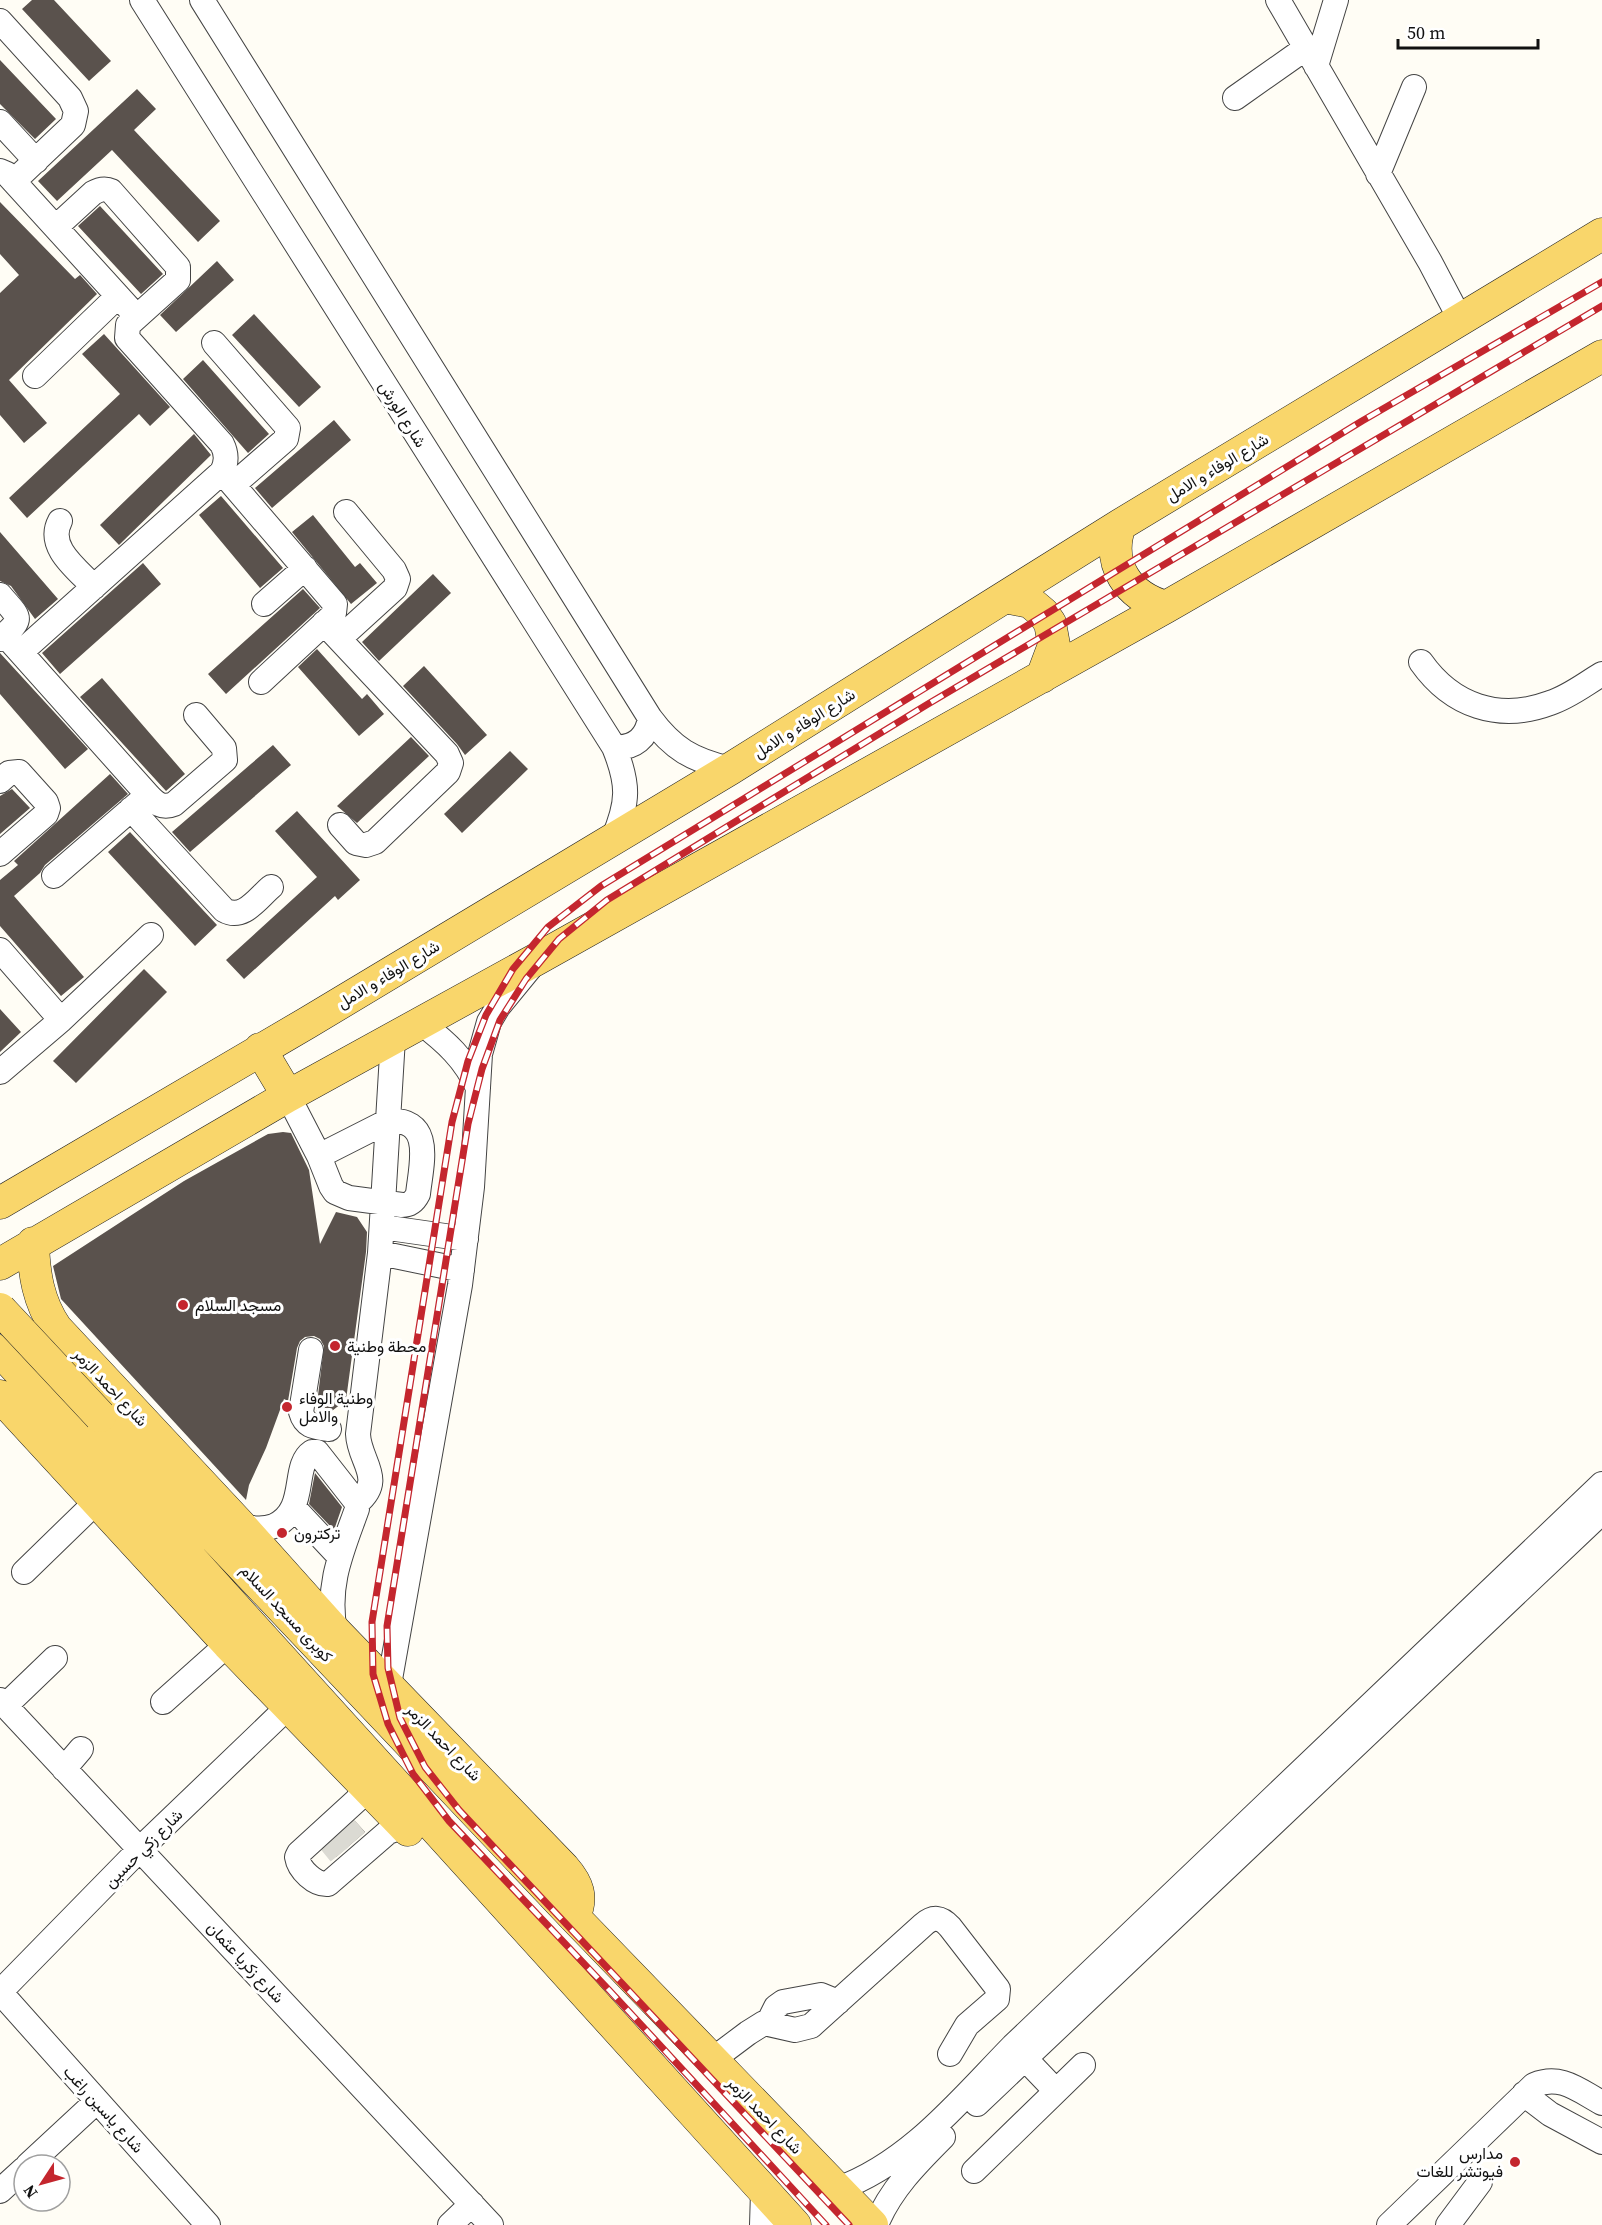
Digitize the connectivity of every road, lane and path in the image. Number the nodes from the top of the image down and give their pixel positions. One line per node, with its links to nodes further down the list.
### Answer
1 (142, 0): 39 (street, شارع الورش)
2 (202, 0): 38 (street)
3 (1278, 0): 6 (street)
4 (1336, 0): 6 (street)
5 (0, 21): 10 (street)
6 (1311, 57): 8 (street); 11 (street)
7 (1414, 87): 11 (street)
8 (1235, 98)
9 (0, 122): 10 (street)
10 (36, 160): 12 (street)
11 (1378, 174): 17 (street)
12 (7, 176): 13 (street)
13 (56, 227): 15 (street); 16 (street)
14 (1602, 234): 17 (main road, شارع الوفاء و الامل)
15 (118, 296): 16 (street); 20 (street)
16 (137, 317): 21 (street)
17 (1460, 319): 24 (main road, شارع الوفاء و الامل)
18 (214, 343): 21 (street)
19 (1602, 356): 30 (main road)
20 (35, 376)
21 (228, 479): 25 (street); 26 (street)
22 (346, 512): 31 (street)
23 (60, 521): 26 (street)
24 (1120, 525): 28 (main road, شارع الوفاء و الامل); 30 (main road)
25 (305, 568): 29 (street); 31 (street)
26 (94, 587): 32 (street)
27 (0, 595): 32 (street)
28 (1005, 597): 35 (main road); 40 (main road, شارع الوفاء و الامل)
29 (264, 604)
30 (1166, 608): 35 (main road)
31 (331, 631): 36 (street); 43 (street)
32 (9, 642): 42 (street)
33 (1421, 662): 34 (street)
34 (1602, 674)
35 (1042, 676): 50 (main road)
36 (261, 682)
37 (196, 715): 42 (street)
38 (650, 718): 39 (street); 40 (street)
39 (614, 747): 44 (street, شارع الورش)
40 (730, 769): 44 (main road, شارع الوفاء و الامل)
41 (0, 781): 45 (street)
42 (139, 802): 46 (street); 47 (street)
43 (340, 825)
44 (613, 839): 54 (main road, شارع الوفاء و الامل)
45 (0, 854)
46 (54, 876)
47 (271, 887)
48 (151, 935): 51 (street)
49 (0, 950): 51 (street)
50 (537, 959): 52 (main road); 56 (street)
51 (61, 1020): 55 (street)
52 (422, 1023): 53 (main road); 56 (street)
53 (393, 1038): 57 (main road); 58 (street)
54 (260, 1048): 57 (main road); 60 (main road, شارع الوفاء و الامل)
55 (0, 1072)
56 (479, 1090): 62 (street)
57 (288, 1096): 59 (street); 63 (main road)
58 (388, 1121): 59 (street); 61 (street); 61 (street)
59 (319, 1156): 61 (street)
60 (0, 1203)
61 (382, 1215): 62 (street); 64 (street)
62 (465, 1239): 66 (street)
63 (33, 1242): 65 (main road); 68 (main road, شارع احمد الزمر)
64 (380, 1253): 66 (street); 73 (street)
65 (0, 1264)
66 (462, 1270): 88 (street)
67 (0, 1309): 74 (main road, كوبرى مسجد السلام, bridge)
68 (56, 1328): 69 (main road); 82 (main road, شارع احمد الزمر)
69 (0, 1330)
70 (311, 1350): 75 (street)
71 (0, 1351): 74 (main road, كوبرى مسجد السلام)
72 (0, 1396): 78 (main road)
73 (360, 1420): 75 (street); 79 (street)
74 (89, 1424): 97 (main road, كوبرى مسجد السلام); 98 (main road, كوبرى مسجد السلام)
75 (329, 1429): 76 (street)
76 (317, 1452): 79 (street); 80 (street)
77 (1602, 1484): 100 (street)
78 (97, 1501): 84 (street); 86 (main road)
79 (357, 1503): 83 (street)
80 (294, 1508): 82 (street); 83 (street)
81 (1602, 1512): 100 (street)
82 (241, 1526): 85 (main road, شارع احمد الزمر)
83 (340, 1557): 85 (street)
84 (24, 1572)
85 (335, 1631): 88 (main road, شارع احمد الزمر)
86 (228, 1644): 89 (street); 91 (main road)
87 (55, 1658): 90 (street)
88 (389, 1685): 97 (main road, شارع احمد الزمر)
89 (163, 1702)
90 (3, 1703): 93 (street, شارع زكريا عثمان)
91 (289, 1706): 94 (main road); 96 (street, شارع زكي حسين)
92 (81, 1749): 93 (street)
93 (64, 1768): 96 (street, شارع زكريا عثمان)
94 (366, 1786): 95 (main road); 95 (street)
95 (404, 1826): 98 (main road)
96 (140, 1849): 99 (street, شارع زكي حسين); 116 (street, شارع زكريا عثمان)
97 (574, 1917): 102 (main road, شارع احمد الزمر)
98 (542, 1947): 115 (main road)
99 (0, 1992): 106 (street, شارع ياسين راغب)
100 (1019, 2053): 104 (street); 113 (street); 122 (street)
101 (950, 2054): 102 (street)
102 (712, 2060): 113 (main road, شارع احمد الزمر)
103 (1083, 2065): 104 (street)
104 (1056, 2091): 110 (street)
105 (1524, 2094): 107 (street); 108 (street); 123 (street)
106 (97, 2101): 109 (street); 117 (street, شارع ياسين راغب)
107 (1602, 2103)
108 (1602, 2142)
109 (41, 2153)
110 (974, 2171)
111 (12, 2180): 114 (street)
112 (1480, 2182): 124 (street)
113 (838, 2189): 122 (main road, شارع احمد الزمر)
114 (0, 2191)
115 (763, 2192): 120 (street); 121 (main road)
116 (472, 2204): 118 (street); 119 (street, شارع زكريا عثمان)
117 (208, 2225)
118 (450, 2225)
119 (491, 2225)
120 (762, 2225)
121 (795, 2225)
122 (874, 2225)
123 (1389, 2225)
124 (1448, 2225)

